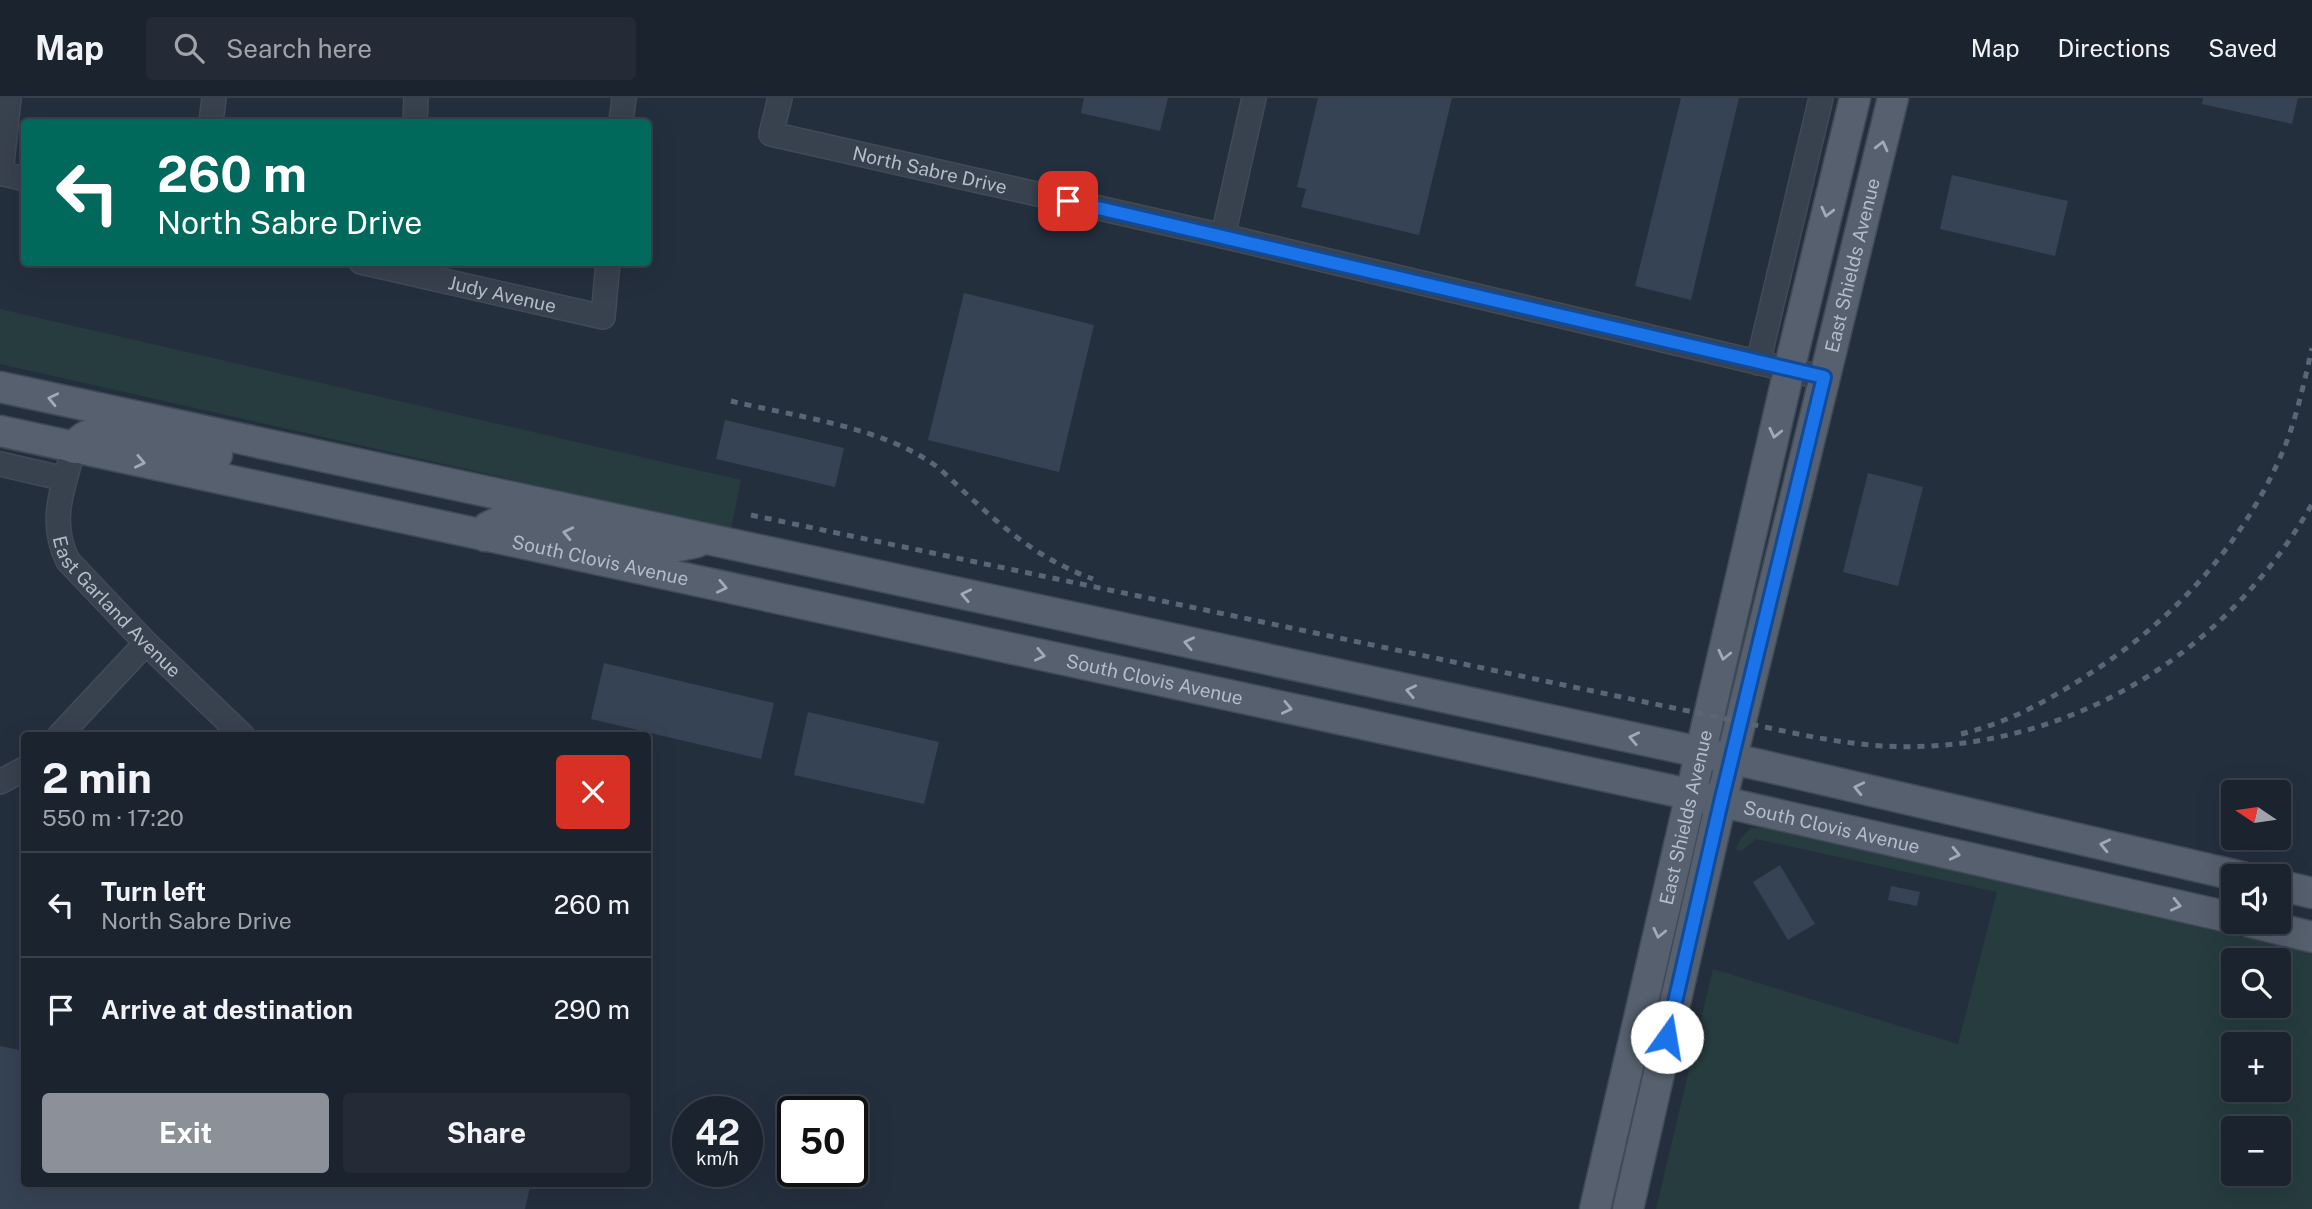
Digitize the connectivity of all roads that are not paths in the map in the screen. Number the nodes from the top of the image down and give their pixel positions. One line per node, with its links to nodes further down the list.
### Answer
1 (9, 98): 13 (street)
2 (214, 98): 10 (street)
3 (416, 98): 11 (street)
4 (624, 98): 12 (street)
5 (779, 98): 15 (street, North Sabre Drive)
6 (1254, 98): 15 (street)
7 (1821, 98): 18 (street)
8 (1855, 98): 19 (main road, East Shields Avenue, one-way to 19)
9 (1894, 98): 20 (main road, East Shields Avenue, one-way to 9)
10 (211, 119)
11 (415, 119)
12 (621, 119)
13 (1, 173): 14 (street)
14 (21, 178)
15 (1223, 236): 18 (street, North Sabre Drive)
16 (608, 266): 17 (street, Judy Avenue)
17 (406, 268)
18 (1758, 363): 19 (street, North Sabre Drive)
19 (1789, 370): 20 (street, North Sabre Drive); 34 (main road, East Shields Avenue, one-way to 34)
20 (1824, 377): 35 (main road, East Shields Avenue)
21 (0, 387): 24 (main road, one-way to 21)
22 (0, 431): 23 (main road, South Clovis Avenue)
23 (74, 448): 24 (main road); 26 (street, East Garland Avenue); 28 (main road, South Clovis Avenue, one-way to 28)
24 (304, 453): 27 (main road)
25 (0, 464): 26 (street)
26 (65, 480): 31 (street, East Garland Avenue)
27 (497, 494): 28 (main road); 30 (main road)
28 (338, 505): 29 (main road, South Clovis Avenue)
29 (485, 536): 30 (main road, one-way to 29); 38 (main road, South Clovis Avenue, one-way to 38)
30 (707, 540): 34 (main road, one-way to 30)
31 (146, 643): 32 (street); 33 (street, East Garland Avenue)
32 (63, 732)
33 (239, 732)
34 (1700, 752): 35 (main road); 38 (main road, East Shields Avenue)
35 (1731, 759): 39 (main road, East Shields Avenue); 40 (main road, one-way to 35)
36 (21, 771): 37 (street)
37 (0, 782)
38 (1690, 795): 39 (main road, South Clovis Avenue); 46 (main road, East Shields Avenue, one-way to 46)
39 (1721, 802): 43 (main road, South Clovis Avenue, one-way to 43); 49 (main road, East Shields Avenue)
40 (2221, 872)
41 (2291, 888): 42 (main road)
42 (2312, 893)
43 (2221, 915)
44 (2291, 932): 45 (main road)
45 (2312, 937)
46 (1624, 1086): 47 (main road, East Shields Avenue); 48 (main road)
47 (1595, 1209)
48 (1612, 1209)
49 (1628, 1209)

